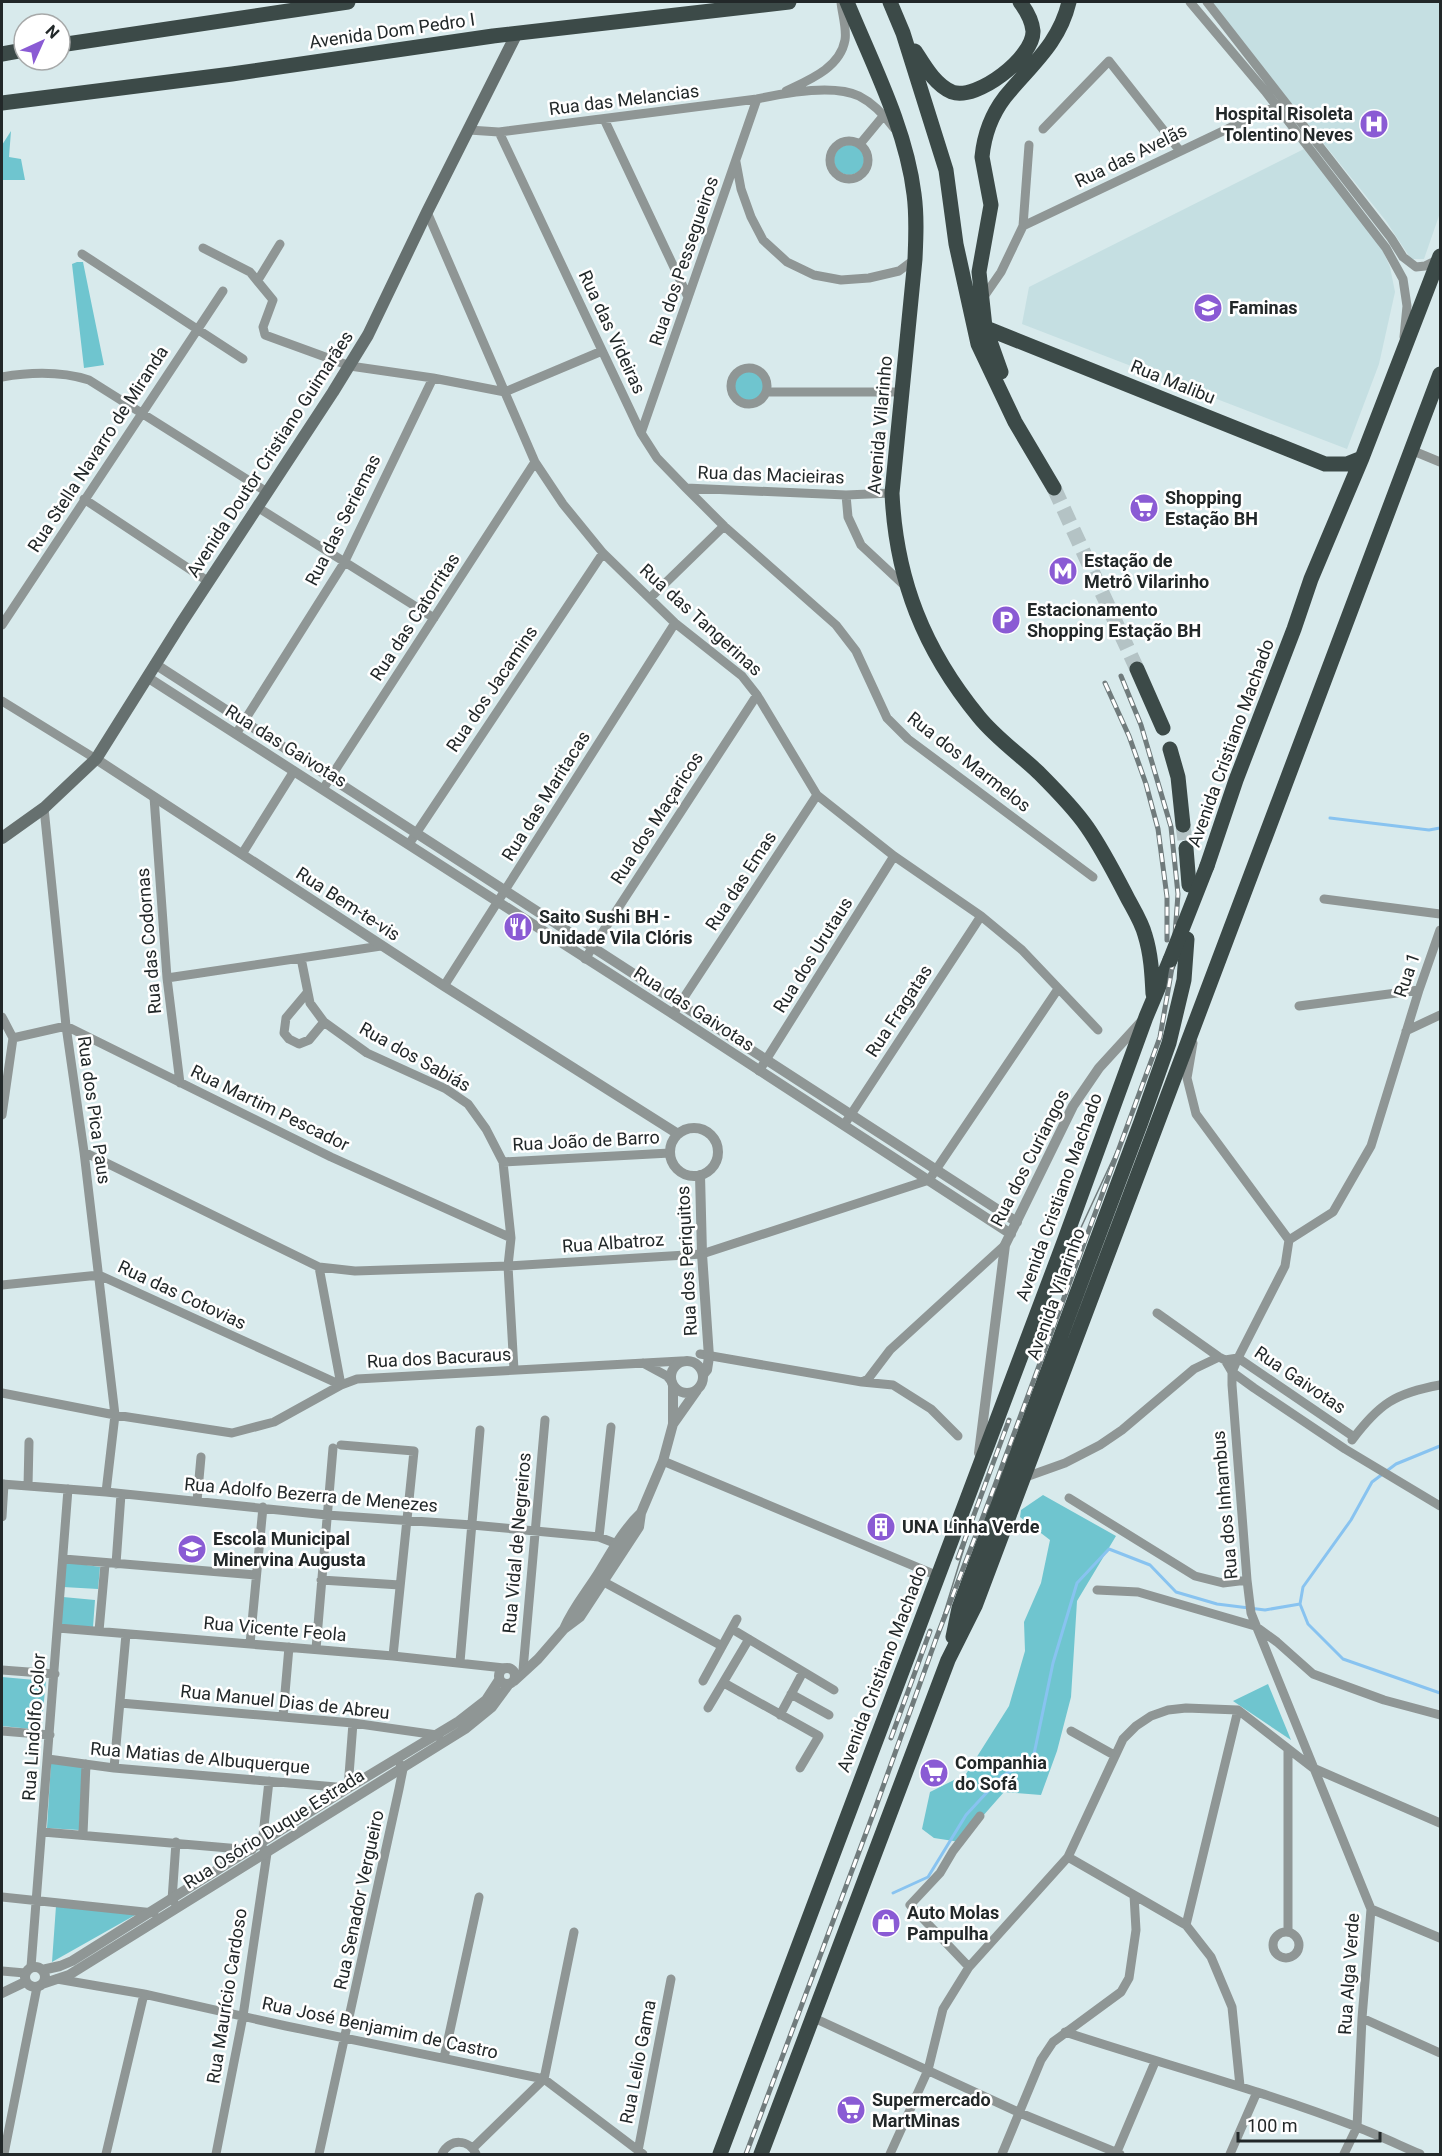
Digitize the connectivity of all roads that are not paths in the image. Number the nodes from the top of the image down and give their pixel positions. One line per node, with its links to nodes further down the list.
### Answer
1 (348, 2): 13 (highway, Avenida Dom Pedro I)
2 (789, 2): 10 (highway, Avenida Dom Pedro I)
3 (841, 2): 15 (street, Rua das Melancias)
4 (848, 2): 24 (highway, Avenida Vilarinho)
5 (890, 2): 11 (highway)
6 (1020, 2): 11 (highway)
7 (1069, 2): 41 (highway)
8 (1191, 2): 18 (street)
9 (1207, 2): 18 (street)
10 (517, 33): 12 (highway, Avenida Dom Pedro I); 14 (main road, Avenida Doutor Cristiano Guimarães)
11 (903, 33): 42 (highway)
12 (499, 35): 14 (main road); 17 (highway, Avenida Dom Pedro I)
13 (72, 43)
14 (510, 48): 22 (main road, Avenida Doutor Cristiano Guimarães)
15 (782, 93): 16 (street, Rua das Melancias); 19 (street, Rua das Melancias)
16 (757, 99): 20 (street, Rua das Melancias); 28 (street, Rua dos Pessegueiros)
17 (2, 103)
18 (1281, 104): 27 (street, Rua das Avelãs); 34 (street); 45 (street)
19 (884, 115): 24 (street, Rua das Melancias); 25 (street)
20 (604, 119): 23 (street, Rua das Melancias); 40 (street)
21 (1043, 129): 27 (street)
22 (469, 130): 23 (street, Rua das Melancias); 29 (main road, Avenida Doutor Cristiano Guimarães)
23 (499, 132): 44 (street, Rua das Videiras)
24 (902, 136): 35 (highway, Avenida Vilarinho)
25 (860, 144): 25 (street)
26 (1029, 145): 30 (street)
27 (1180, 151): 30 (street, Rua das Avelãs)
28 (735, 162): 36 (street); 40 (street, Rua dos Pessegueiros)
29 (427, 212): 47 (main road, Avenida Doutor Cristiano Guimarães); 51 (street, Rua das Tangerinas)
30 (1023, 226): 41 (street)
31 (280, 244): 38 (street)
32 (203, 248): 38 (street)
33 (82, 254): 43 (street)
34 (1440, 257): 45 (highway, Avenida Cristiano Machado)
35 (915, 259): 36 (street); 37 (highway, Avenida Vilarinho)
36 (899, 271): 37 (street)
37 (913, 279): 53 (highway, Avenida Vilarinho)
38 (258, 280): 47 (street)
39 (223, 291): 43 (street, Rua Stella Navarro de Miranda)
40 (688, 297): 55 (street, Rua dos Pessegueiros)
41 (982, 300): 42 (highway)
42 (979, 325): 57 (highway, Rua Malibu); 61 (highway)
43 (198, 329): 46 (street); 54 (street, Rua Stella Navarro de Miranda)
44 (602, 351): 51 (street); 55 (street, Rua das Videiras)
45 (1401, 356): 57 (highway, Avenida Cristiano Machado)
46 (243, 359)
47 (350, 366): 50 (street); 62 (main road, Avenida Doutor Cristiano Guimarães)
48 (1440, 374): 56 (highway)
49 (2, 377): 54 (street)
50 (433, 378): 51 (street); 69 (street, Rua das Seriemas)
51 (505, 392): 58 (street, Rua das Tangerinas)
52 (766, 392): 52 (street); 53 (street)
53 (902, 392): 63 (highway, Avenida Vilarinho)
54 (141, 413): 62 (street); 65 (street, Rua Stella Navarro de Miranda)
55 (641, 433): 60 (street, Rua das Videiras)
56 (1410, 450): 59 (street); 124 (highway)
57 (1362, 458): 117 (highway, Avenida Cristiano Machado, bridge)
58 (535, 462): 68 (street, Rua das Tangerinas); 73 (street, Rua das Catorritas)
59 (1440, 462)
60 (686, 488): 64 (street, Rua das Macieiras); 67 (street, Rua das Videiras)
61 (1054, 488)
62 (267, 492): 66 (main road, Avenida Doutor Cristiano Guimarães)
63 (892, 493): 64 (street, Rua das Macieiras); 71 (highway, Avenida Vilarinho)
64 (846, 495): 71 (street)
65 (84, 499): 70 (street); 75 (street, Rua Stella Navarro de Miranda)
66 (257, 507): 69 (street); 70 (main road, Avenida Doutor Cristiano Guimarães)
67 (724, 526): 72 (street); 99 (street, Rua dos Marmelos)
68 (603, 553): 72 (street, Rua das Tangerinas); 93 (street, Rua dos Jacamins)
69 (344, 563): 73 (street); 81 (street, Rua das Seriemas)
70 (209, 582): 76 (main road, Avenida Doutor Cristiano Guimarães)
71 (907, 588): 117 (highway, Avenida Vilarinho)
72 (650, 598): 74 (street, Rua das Tangerinas)
73 (434, 618): 87 (street, Rua das Catorritas)
74 (675, 623): 79 (street, Rua das Tangerinas); 101 (street, Rua das Maritacas)
75 (2, 625)
76 (155, 664): 78 (main road, Avenida Doutor Cristiano Guimarães); 81 (street, Rua das Gaivotas)
77 (1137, 669): 82 (highway)
78 (147, 677): 83 (street, Rua das Gaivotas); 85 (main road, Avenida Doutor Cristiano Guimarães)
79 (757, 695): 89 (street, Rua das Tangerinas); 109 (street, Rua dos Maçaricos)
80 (2, 701): 85 (street, Rua Bem-te-vis)
81 (244, 722): 83 (street, Rua das Seriemas); 87 (street, Rua das Gaivotas)
82 (1163, 728)
83 (236, 734): 86 (street, Rua das Gaivotas)
84 (1170, 749): 92 (highway)
85 (96, 759): 90 (street, Rua Bem-te-vis); 91 (main road, Avenida Doutor Cristiano Guimarães)
86 (294, 771): 88 (street, Rua das Gaivotas); 97 (street)
87 (330, 778): 88 (street, Rua das Catorritas); 93 (street, Rua das Gaivotas)
88 (323, 789): 95 (street, Rua das Gaivotas)
89 (817, 795): 98 (street, Rua das Tangerinas); 118 (street, Rua das Emas)
90 (154, 797): 97 (street, Rua Bem-te-vis); 112 (street, Rua das Codornas)
91 (44, 808): 94 (main road, Avenida Doutor Cristiano Guimarães); 126 (street, Rua dos Pica Paus)
92 (1183, 825)
93 (416, 833): 95 (street, Rua dos Jacamins); 101 (street, Rua das Gaivotas)
94 (2, 838)
95 (409, 844): 103 (street, Rua das Gaivotas)
96 (1186, 848): 100 (highway)
97 (242, 854): 108 (street, Rua Bem-te-vis)
98 (894, 856): 105 (street, Rua das Tangerinas); 130 (street, Rua dos Urutaus)
99 (1093, 877)
100 (1189, 885)
101 (505, 891): 103 (street, Rua das Maritacas); 109 (street, Rua das Gaivotas)
102 (1324, 899): 104 (street)
103 (498, 902): 111 (street, Rua das Gaivotas); 113 (street, Rua das Maritacas)
104 (1440, 914)
105 (981, 916): 114 (street, Rua das Tangerinas); 134 (street, Rua Fragatas)
106 (1440, 930): 115 (street, Rua 1)
107 (1187, 939): 220 (highway, Avenida Vilarinho)
108 (381, 946): 110 (street); 113 (street, Rua Bem-te-vis)
109 (593, 947): 111 (street, Rua dos Maçaricos); 118 (street, Rua das Gaivotas)
110 (301, 958): 112 (street); 116 (street, Rua dos Sabiás)
111 (585, 959): 120 (street, Rua das Gaivotas)
112 (167, 978): 132 (street, Rua das Codornas)
113 (444, 986): 136 (street, Rua Bem-te-vis)
114 (1058, 989): 127 (street, Rua das Tangerinas); 140 (street)
115 (1419, 990): 119 (street); 128 (street, Rua 1)
116 (307, 993): 125 (street, Rua dos Sabiás); 125 (street)
117 (1153, 1000): 123 (highway, Avenida Cristiano Machado)
118 (681, 1003): 120 (street, Rua das Emas); 130 (street, Rua das Gaivotas)
119 (1299, 1006)
120 (673, 1014): 131 (street, Rua das Gaivotas)
121 (1440, 1015): 128 (street)
122 (2, 1017): 129 (street)
123 (1146, 1017): 143 (street, Rua dos Curiangos); 178 (highway, Avenida Cristiano Machado)
124 (1197, 1018): 146 (street); 179 (highway)
125 (324, 1022): 139 (street, Rua dos Sabiás)
126 (66, 1026): 129 (street); 132 (street, Rua Martim Pescador); 137 (street, Rua dos Pica Paus)
127 (1098, 1030)
128 (1406, 1031): 146 (street, Rua 1)
129 (13, 1038): 133 (street)
130 (766, 1060): 131 (street, Rua dos Urutaus); 134 (street, Rua das Gaivotas)
131 (759, 1071): 135 (street, Rua das Gaivotas)
132 (180, 1083): 145 (street, Rua Martim Pescador)
133 (2, 1115)
134 (851, 1115): 135 (street, Rua Fragatas); 140 (street, Rua das Gaivotas)
135 (844, 1125): 142 (street, Rua das Gaivotas)
136 (678, 1134): 138 (street); 141 (street)
137 (84, 1152): 149 (street, Rua Albatroz); 151 (street, Rua dos Pica Paus)
138 (670, 1154): 139 (street, Rua João de Barro); 141 (street)
139 (503, 1162): 145 (street, Rua dos Sabiás)
140 (936, 1170): 142 (street); 143 (street, Rua das Gaivotas)
141 (700, 1175): 148 (street, Rua dos Periquitos)
142 (929, 1180): 144 (street, Rua das Gaivotas); 148 (street, Rua Albatroz)
143 (1017, 1222): 144 (street, Rua dos Curiangos)
144 (1011, 1234): 147 (street, Rua dos Curiangos)
145 (511, 1238): 150 (street, Rua dos Sabiás)
146 (1289, 1240): 155 (street, Rua dos Inhambus)
147 (1005, 1245): 161 (street, Rua dos Curiangos); 178 (street)
148 (702, 1254): 150 (street, Rua Albatroz); 154 (street, Rua dos Periquitos)
149 (319, 1266): 150 (street, Rua Albatroz); 164 (street)
150 (508, 1266): 158 (street, Rua dos Sabiás)
151 (99, 1275): 152 (street, Rua das Cotovias); 164 (street, Rua das Cotovias); 167 (street, Rua dos Pica Paus)
152 (2, 1285)
153 (1157, 1313): 156 (street, Rua Gaivotas)
154 (698, 1356): 157 (street, Rua dos Bacuraus); 160 (street, Rua dos Periquitos); 160 (street); 161 (street, Rua dos Bacuraus); 162 (street)
155 (1238, 1358): 156 (street, Rua Gaivotas); 159 (street, Rua dos Inhambus); 173 (street, Rua Gaivotas)
156 (1222, 1359): 159 (street, Rua Gaivotas); 179 (street)
157 (641, 1362): 158 (street, Rua dos Bacuraus); 162 (street)
158 (514, 1370): 164 (street, Rua dos Bacuraus)
159 (1232, 1372): 175 (street, Rua Gaivotas); 205 (street, Rua dos Inhambus)
160 (704, 1376): 165 (street)
161 (862, 1382): 172 (street, Rua dos Bacuraus)
162 (673, 1384): 165 (street); 169 (street, Rua Osório Duque Estrada)
163 (1440, 1384): 173 (street)
164 (340, 1386): 167 (street, Rua dos Bacuraus)
165 (697, 1389): 169 (street, Rua Osório Duque Estrada)
166 (2, 1393): 167 (street, Rua dos Bacuraus)
167 (115, 1415): 183 (street, Rua dos Pica Paus)
168 (545, 1420): 194 (street, Rua Vidal de Negreiros)
169 (673, 1424): 177 (street, Rua Osório Duque Estrada)
170 (611, 1427): 195 (street)
171 (480, 1430): 193 (street)
172 (958, 1436)
173 (1354, 1437): 175 (street)
174 (29, 1442): 181 (street)
175 (1345, 1449): 187 (street)
176 (201, 1457): 186 (street)
177 (663, 1461): 189 (street, Rua Osório Duque Estrada); 201 (street)
178 (976, 1471): 201 (highway, Avenida Cristiano Machado)
179 (1023, 1478): 220 (highway)
180 (3, 1484): 181 (street, Rua Adolfo Bezerra de Menezes); 191 (street)
181 (28, 1486): 182 (street, Rua Adolfo Bezerra de Menezes)
182 (68, 1489): 183 (street, Rua Adolfo Bezerra de Menezes); 197 (street, Rua Lindolfo Color)
183 (106, 1492): 184 (street, Rua Adolfo Bezerra de Menezes)
184 (121, 1494): 186 (street, Rua Adolfo Bezerra de Menezes); 199 (street)
185 (1069, 1498): 205 (street)
186 (197, 1501): 188 (street, Rua Adolfo Bezerra de Menezes)
187 (1440, 1506)
188 (263, 1507): 190 (street, Rua Adolfo Bezerra de Menezes); 200 (street)
189 (641, 1513): 196 (street, Rua Osório Duque Estrada); 203 (street, Rua Osório Duque Estrada)
190 (327, 1515): 192 (street, Rua Adolfo Bezerra de Menezes); 192 (street); 202 (street)
191 (2, 1517)
192 (405, 1521): 193 (street, Rua Adolfo Bezerra de Menezes); 204 (street)
193 (472, 1525): 194 (street, Rua Adolfo Bezerra de Menezes); 221 (street)
194 (534, 1531): 195 (street, Rua Adolfo Bezerra de Menezes); 222 (street, Rua Vidal de Negreiros)
195 (599, 1537): 196 (street, Rua Adolfo Bezerra de Menezes)
196 (617, 1544): 210 (street, Rua Osório Duque Estrada)
197 (64, 1560): 198 (street); 209 (street, Rua Lindolfo Color)
198 (105, 1564): 199 (street); 212 (street)
199 (116, 1564): 200 (street)
200 (256, 1575): 215 (street)
201 (938, 1576): 303 (highway, Avenida Cristiano Machado)
202 (321, 1580): 204 (street); 218 (street)
203 (604, 1582): 210 (street, Rua Osório Duque Estrada); 216 (street)
204 (400, 1585): 219 (street)
205 (1248, 1585): 208 (street, Rua dos Inhambus)
206 (1097, 1590): 208 (street)
207 (737, 1619): 211 (street)
208 (1255, 1626): 234 (street); 250 (street, Rua dos Inhambus)
209 (58, 1628): 212 (street, Rua Vicente Feola); 225 (street, Rua Lindolfo Color)
210 (564, 1629): 222 (street, Rua Osório Duque Estrada)
211 (732, 1629): 214 (street); 216 (street)
212 (99, 1631): 213 (street, Rua Vicente Feola)
213 (126, 1634): 215 (street, Rua Vicente Feola); 231 (street)
214 (749, 1639): 224 (street); 228 (street)
215 (250, 1644): 217 (street, Rua Vicente Feola)
216 (722, 1646): 227 (street)
217 (289, 1647): 218 (street, Rua Vicente Feola); 237 (street)
218 (316, 1649): 219 (street, Rua Vicente Feola)
219 (393, 1656): 221 (street, Rua Vicente Feola)
220 (948, 1660): 283 (highway)
221 (460, 1662): 226 (street, Rua Vicente Feola)
222 (525, 1669): 226 (street, Rua Osório Duque Estrada)
223 (2, 1670): 225 (street)
224 (803, 1672): 229 (street); 230 (street)
225 (55, 1674): 241 (street, Rua Lindolfo Color)
226 (506, 1676): 242 (street, Rua Osório Duque Estrada)
227 (703, 1681)
228 (724, 1683): 232 (street); 235 (street)
229 (834, 1690)
230 (791, 1694): 235 (street); 236 (street)
231 (120, 1703): 237 (street, Rua Manuel Dias de Abreu); 248 (street)
232 (708, 1708)
233 (1238, 1710): 243 (street); 244 (street); 268 (street)
234 (1440, 1714)
235 (780, 1715): 249 (street)
236 (829, 1715)
237 (283, 1716): 238 (street, Rua Manuel Dias de Abreu)
238 (353, 1723): 242 (street, Rua Manuel Dias de Abreu); 252 (street)
239 (2, 1731): 241 (street)
240 (1071, 1731): 244 (street)
241 (50, 1735): 245 (street, Rua Lindolfo Color)
242 (440, 1739): 247 (street, Rua Osório Duque Estrada)
243 (1288, 1750): 250 (street); 270 (street)
244 (1114, 1755): 260 (street)
245 (48, 1760): 246 (street, Rua Matias de Albuquerque); 256 (street, Rua Lindolfo Color)
246 (86, 1764): 248 (street, Rua Matias de Albuquerque); 257 (street)
247 (400, 1764): 252 (street, Rua Osório Duque Estrada); 253 (street, Rua Osório Duque Estrada); 286 (street, Rua Senador Vergueiro)
248 (114, 1767): 251 (street, Rua Matias de Albuquerque)
249 (800, 1768)
250 (1313, 1768): 255 (street); 266 (street, Rua Alga Verde)
251 (269, 1781): 252 (street, Rua Matias de Albuquerque); 259 (street, Rua Maurício Cardoso)
252 (348, 1788): 253 (street); 259 (street, Rua Osório Duque Estrada)
253 (354, 1798): 259 (street, Rua Osório Duque Estrada)
254 (980, 1816): 273 (street)
255 (1440, 1823)
256 (43, 1832): 257 (street); 264 (street, Rua Lindolfo Color)
257 (83, 1834): 258 (street)
258 (176, 1842): 259 (street); 265 (street)
259 (261, 1848): 265 (street, Rua Osório Duque Estrada); 282 (street, Rua Maurício Cardoso)
260 (1068, 1857): 261 (street); 273 (street)
261 (1134, 1895): 268 (street); 285 (street)
262 (2, 1897): 264 (street)
263 (478, 1897): 288 (street)
264 (36, 1899): 267 (street); 275 (street, Rua Lindolfo Color)
265 (175, 1904): 267 (street, Rua Osório Duque Estrada)
266 (1371, 1909): 271 (street); 284 (street, Rua Alga Verde)
267 (155, 1915): 272 (street, Rua Osório Duque Estrada)
268 (1186, 1925): 292 (street)
269 (574, 1932): 291 (street)
270 (1288, 1932)
271 (1440, 1938)
272 (75, 1966): 275 (street, Rua Osório Duque Estrada); 276 (street, Rua Osório Duque Estrada); 278 (street)
273 (969, 1967): 290 (street)
274 (3, 1971): 275 (street); 280 (street)
275 (31, 1973): 279 (street); 279 (street); 280 (street, Rua Osório Duque Estrada)
276 (56, 1979): 278 (street, Rua José Benjamim de Castro); 279 (street, Rua Osório Duque Estrada)
277 (671, 1979): 297 (street, Rua Lelio Gama)
278 (87, 1984): 281 (street, Rua José Benjamim de Castro)
279 (39, 1986): 298 (street)
280 (5, 1991)
281 (144, 1994): 282 (street, Rua José Benjamim de Castro); 299 (street)
282 (243, 2016): 286 (street, Rua José Benjamim de Castro); 300 (street, Rua Maurício Cardoso)
283 (814, 2018): 290 (street); 304 (highway)
284 (1362, 2018): 287 (street); 295 (street, Rua Alga Verde)
285 (1065, 2032): 289 (street); 294 (street)
286 (346, 2038): 288 (street, Rua José Benjamim de Castro); 301 (street, Rua Senador Vergueiro)
287 (1440, 2053)
288 (444, 2058): 291 (street, Rua José Benjamim de Castro)
289 (1155, 2061): 292 (street); 307 (street)
290 (928, 2070): 294 (street); 305 (street)
291 (544, 2079): 296 (street); 297 (street, Rua José Benjamim de Castro)
292 (1240, 2086): 293 (street)
293 (1257, 2092): 295 (street); 308 (street)
294 (1020, 2113): 306 (street); 307 (street)
295 (1357, 2127): 309 (street, Rua Alga Verde); 310 (street)
296 (475, 2151): 302 (street)
297 (640, 2153)
298 (4, 2154)
299 (106, 2154)
300 (216, 2154)
301 (319, 2154)
302 (442, 2154)
303 (720, 2154)
304 (761, 2154)
305 (890, 2154)
306 (1002, 2154)
307 (1117, 2154)
308 (1230, 2154)
309 (1344, 2154)
310 (1420, 2154)

